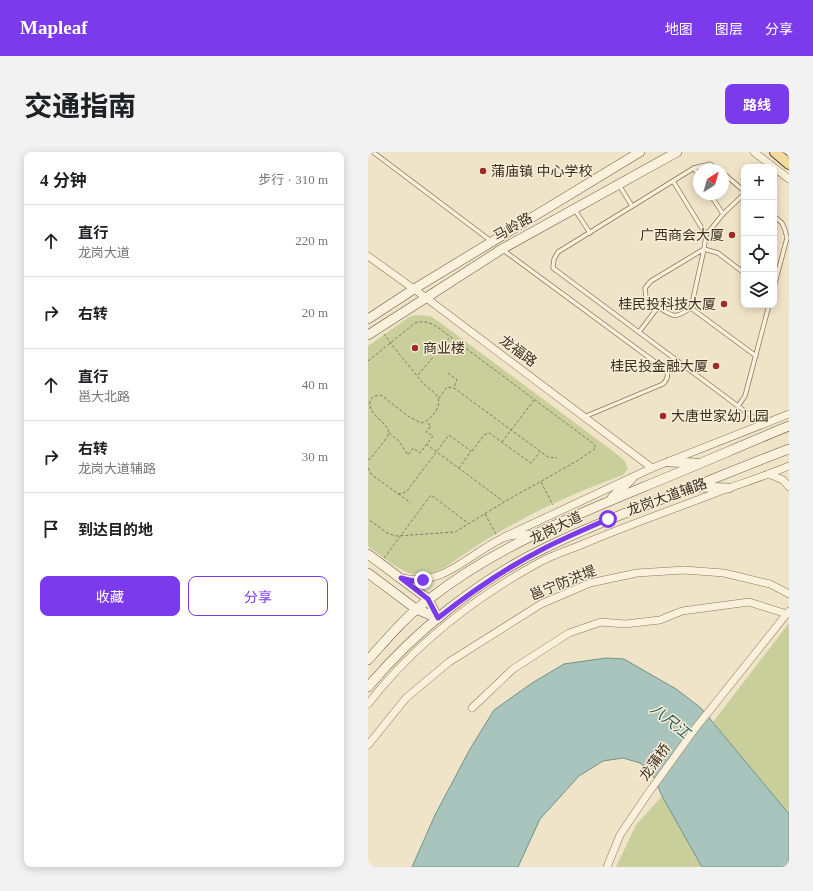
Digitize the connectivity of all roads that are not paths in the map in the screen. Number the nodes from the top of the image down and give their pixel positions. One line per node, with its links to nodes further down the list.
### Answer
1 (373, 152): 22 (lane)
2 (640, 152): 22 (main road, 马岭路)
3 (677, 152): 6 (main road, 马岭路)
4 (754, 152): 10 (street)
5 (775, 152): 7 (main road)
6 (664, 155): 12 (main road, 马岭路)
7 (789, 164)
8 (693, 169): 11 (lane)
9 (729, 178): 13 (lane)
10 (789, 179)
11 (673, 181): 16 (lane); 21 (lane)
12 (619, 184): 16 (lane); 17 (main road, 马岭路)
13 (741, 189)
14 (741, 195): 18 (lane)
15 (714, 200): 18 (lane)
16 (632, 206): 20 (lane)
17 (575, 209): 20 (lane); 23 (main road, 马岭路)
18 (722, 214): 21 (lane)
19 (777, 218): 29 (lane)
20 (590, 232): 36 (lane)
21 (706, 235): 24 (lane)
22 (492, 242): 25 (main road, 马岭路)
23 (502, 249): 27 (main road, 马岭路); 41 (lane)
24 (704, 249): 28 (lane); 32 (lane); 33 (lane)
25 (475, 252): 27 (main road); 30 (main road, 马岭路)
26 (368, 256): 30 (street, 龙福路)
27 (481, 262): 31 (main road, 马岭路)
28 (743, 272)
29 (777, 276)
30 (414, 289): 31 (street, 龙福路); 35 (main road, 马岭路)
31 (425, 297): 37 (main road, 马岭路); 41 (street, 龙福路)
32 (658, 307): 33 (lane); 36 (lane)
33 (691, 308): 38 (lane)
34 (768, 308): 38 (lane)
35 (368, 319)
36 (639, 332): 39 (lane)
37 (368, 335)
38 (756, 356): 39 (lane)
39 (738, 406): 42 (lane)
40 (789, 414): 42 (street, 龙岗大道辅路)
41 (584, 417): 48 (street, 龙福路)
42 (762, 425): 45 (street, 龙岗大道辅路)
43 (789, 426): 46 (main road, 龙岗大道)
44 (789, 449): 52 (main road, 龙岗大道)
45 (669, 462): 46 (main road); 48 (street, 龙岗大道辅路)
46 (700, 464): 51 (main road, 龙岗大道)
47 (789, 466): 49 (street, 龙岗大道辅路)
48 (652, 468): 50 (street, 龙岗大道辅路)
49 (769, 474): 53 (street); 54 (street, 龙岗大道辅路)
50 (632, 478): 56 (main road); 58 (street, 龙岗大道辅路)
51 (658, 481): 55 (main road); 56 (main road, 龙岗大道)
52 (693, 486): 54 (main road); 55 (main road, 龙岗大道)
53 (789, 487)
54 (729, 488): 69 (street, 龙岗大道辅路)
55 (665, 498): 66 (main road, 龙岗大道)
56 (608, 502): 57 (main road, 龙岗大道)
57 (536, 534): 58 (street, 龙岗大道辅路); 63 (main road, 龙岗大道)
58 (502, 538): 61 (street, 龙岗大道辅路)
59 (368, 554): 61 (main road)
60 (368, 573): 64 (main road)
61 (401, 578): 63 (main road)
62 (789, 594): 71 (street, 邕宁防洪堤)
63 (428, 599): 64 (main road, 龙岗大道); 66 (main road)
64 (416, 609): 66 (main road); 67 (main road, 龙岗大道)
65 (788, 612): 70 (street); 72 (street, 龙蒲桥)
66 (438, 618): 68 (main road, 龙岗大道)
67 (368, 660)
68 (368, 688)
69 (368, 704)
70 (472, 708)
71 (368, 745)
72 (607, 867)

